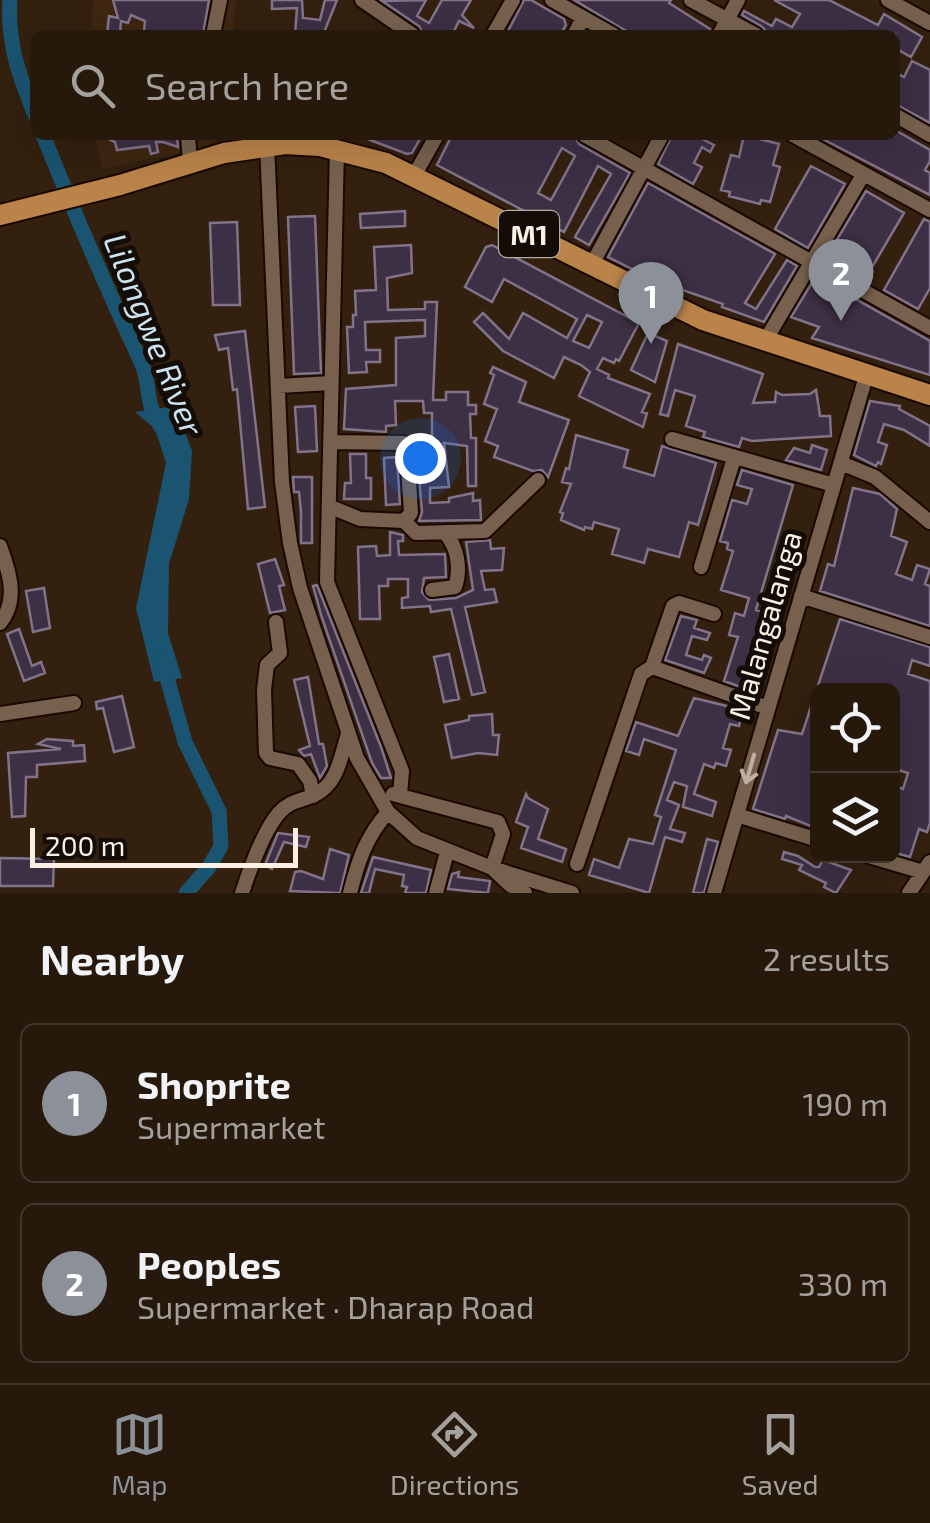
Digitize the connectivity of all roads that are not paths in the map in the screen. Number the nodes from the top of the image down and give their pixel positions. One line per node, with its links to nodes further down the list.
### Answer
1 (220, 0): 11 (street)
2 (362, 0): 12 (street)
3 (513, 0): 13 (street)
4 (552, 0): 8 (street)
5 (691, 0): 9 (street)
6 (738, 0): 9 (street)
7 (888, 0): 10 (street)
8 (583, 18): 14 (street); 15 (street)
9 (728, 18): 16 (street); 17 (street)
10 (930, 23)
11 (214, 30)
12 (406, 30)
13 (496, 30)
14 (577, 30)
15 (605, 30)
16 (721, 30)
17 (748, 30)
18 (900, 118): 19 (street)
19 (930, 134)
20 (188, 140): 27 (street)
21 (434, 140): 30 (street)
22 (597, 140): 28 (street)
23 (659, 140): 28 (street)
24 (802, 140): 29 (street)
25 (267, 145): 26 (highway, M1); 27 (highway, M1); 39 (street)
26 (337, 149): 30 (highway, M1); 38 (street)
27 (190, 162): 32 (highway, M1)
28 (643, 168): 33 (street); 34 (street)
29 (863, 174): 31 (street); 33 (street)
30 (414, 176): 34 (highway, M1)
31 (930, 210)
32 (0, 215)
33 (813, 262): 35 (street); 36 (street)
34 (591, 266): 36 (highway, M1)
35 (930, 328)
36 (765, 341): 37 (highway, M1)
37 (867, 373): 40 (highway, M1); 44 (street, Malangalanga)
38 (330, 383): 39 (street); 42 (street)
39 (279, 386): 64 (street)
40 (930, 395)
41 (672, 440): 43 (street)
42 (330, 442): 47 (street); 48 (street)
43 (734, 458): 46 (street); 52 (street)
44 (841, 463): 46 (street, Malangalanga); 49 (street)
45 (538, 480): 50 (street)
46 (834, 486): 54 (street, Malangalanga)
47 (331, 507): 48 (street); 65 (street)
48 (404, 522): 50 (street)
49 (930, 522)
50 (445, 534): 53 (street)
51 (0, 546): 56 (street)
52 (701, 566)
53 (432, 590)
54 (801, 596): 59 (street); 62 (street, Malangalanga)
55 (714, 614): 60 (street)
56 (3, 620): 58 (street)
57 (276, 622): 66 (street)
58 (0, 634)
59 (930, 637)
60 (652, 667): 62 (street); 73 (street)
61 (74, 703): 63 (street)
62 (768, 708): 69 (street, Malangalanga, one-way to 69)
63 (0, 714)
64 (348, 734): 66 (street); 67 (street)
65 (400, 795): 67 (street); 75 (street)
66 (313, 796): 76 (street)
67 (377, 796): 68 (street)
68 (388, 812): 71 (street); 77 (street)
69 (737, 815): 70 (street); 81 (street, Malangalanga)
70 (810, 838)
71 (448, 852): 75 (street); 78 (street)
72 (900, 862): 74 (street)
73 (576, 864)
74 (926, 867): 82 (street)
75 (492, 868): 79 (street); 80 (street)
76 (242, 893)
77 (350, 893)
78 (436, 893)
79 (525, 893)
80 (572, 893)
81 (714, 893)
82 (908, 893)

